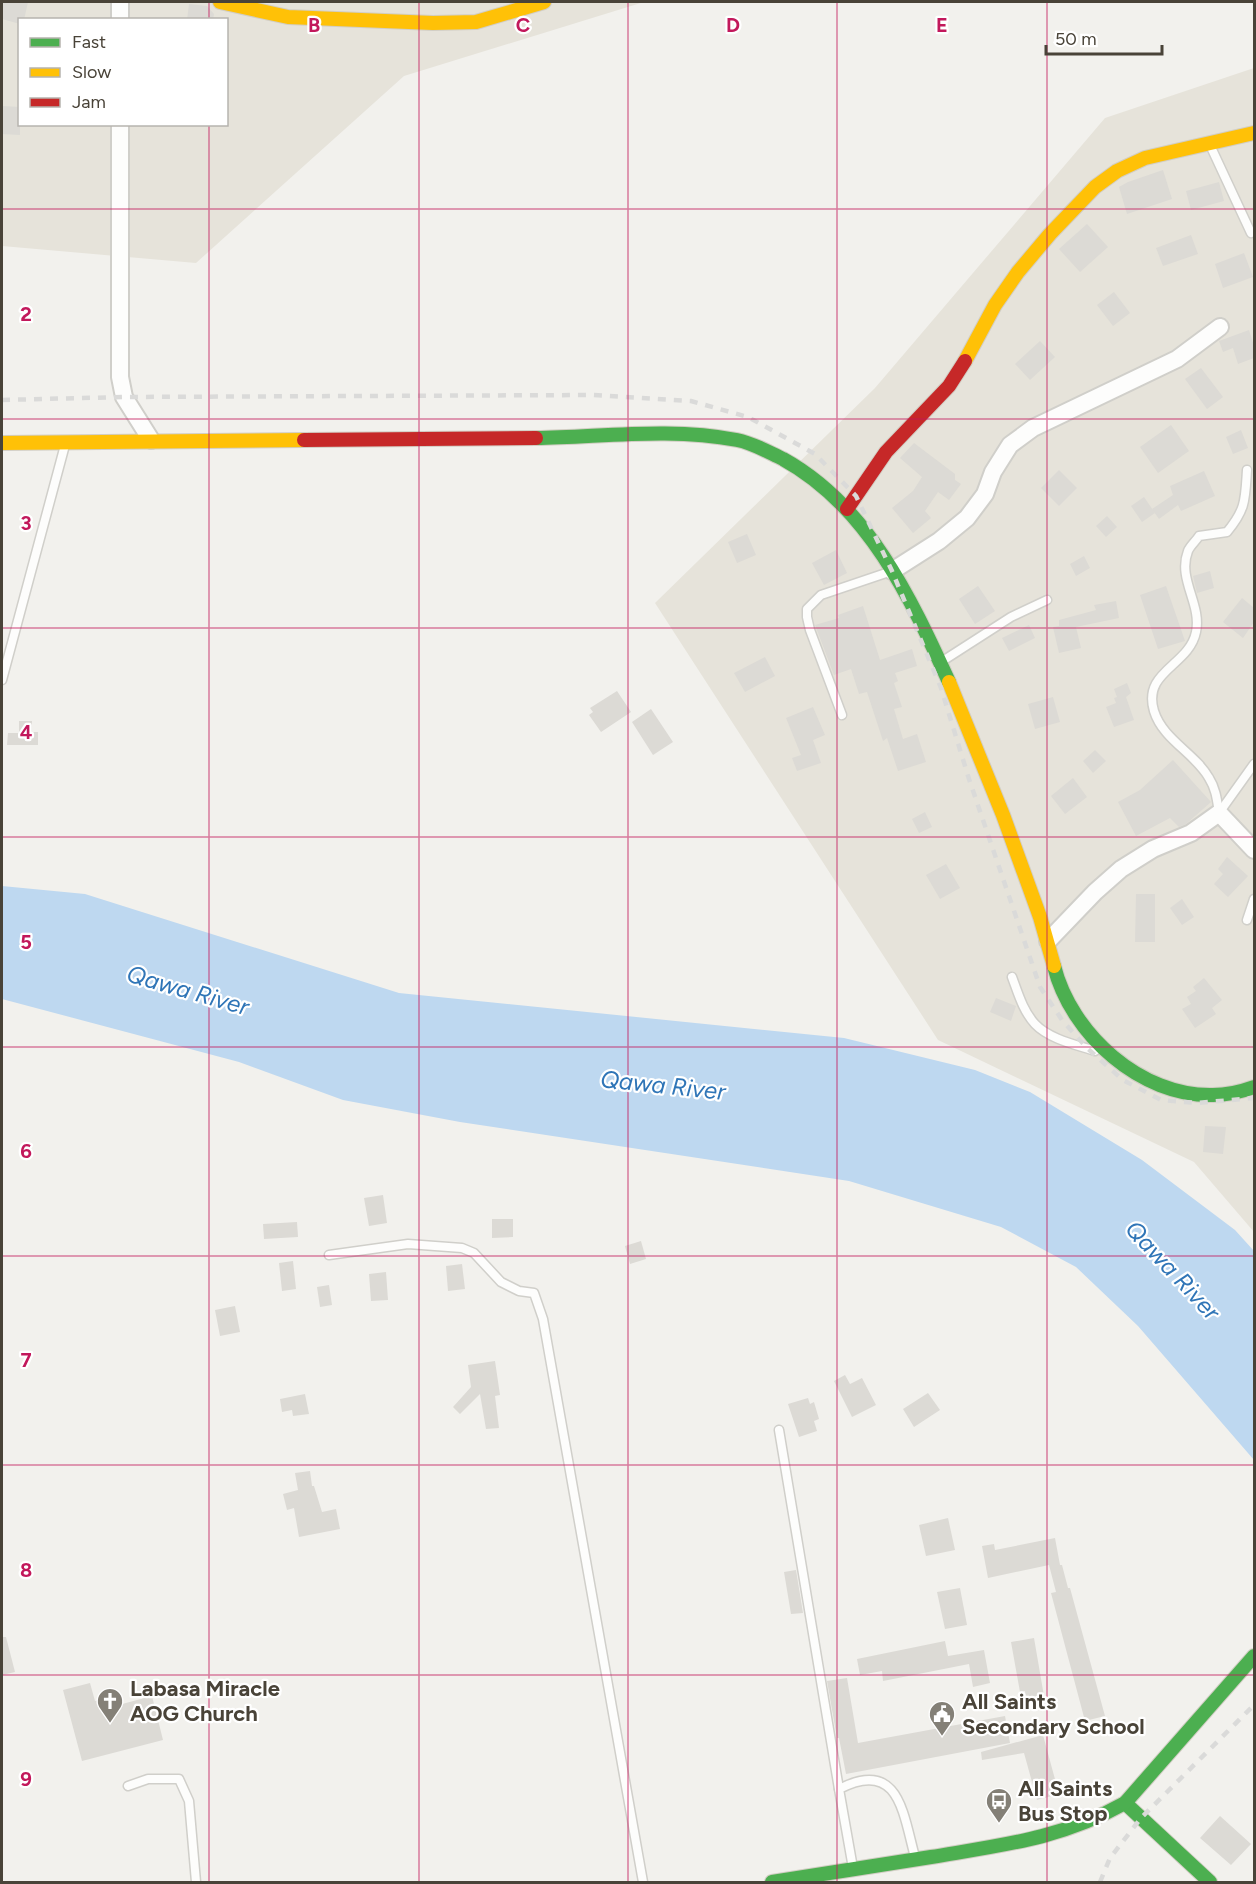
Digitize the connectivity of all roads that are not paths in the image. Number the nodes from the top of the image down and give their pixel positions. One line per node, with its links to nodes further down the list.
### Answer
1 (120, 2): 4 (street)
2 (220, 2): 3 (street)
3 (544, 2)
4 (120, 18)
5 (120, 126): 10 (street)
6 (1254, 133): 7 (street)
7 (1210, 145): 8 (lane); 14 (street)
8 (1251, 233)
9 (1220, 327): 15 (street)
10 (151, 440): 11 (street); 14 (street)
11 (66, 442): 12 (street); 18 (lane)
12 (2, 443)
13 (1247, 470): 21 (lane)
14 (847, 508): 15 (street)
15 (892, 571): 17 (street); 19 (lane)
16 (1047, 600): 17 (lane)
17 (940, 662): 25 (street)
18 (2, 680)
19 (842, 715)
20 (1254, 764): 21 (lane)
21 (1219, 813): 22 (street); 25 (street)
22 (1254, 850)
23 (1254, 899): 24 (lane)
24 (1247, 920)
25 (1048, 941): 27 (street)
26 (1012, 977): 27 (lane)
27 (1113, 1056): 28 (street)
28 (1254, 1087)
29 (329, 1255): 38 (lane)
30 (779, 1430): 33 (lane)
31 (1254, 1656): 34 (street)
32 (128, 1786): 37 (lane)
33 (839, 1789): 35 (lane); 36 (lane)
34 (1125, 1803): 35 (street); 40 (street)
35 (916, 1860): 36 (street)
36 (853, 1868): 39 (street)
37 (196, 1882)
38 (643, 1882)
39 (772, 1882)
40 (1210, 1882)

